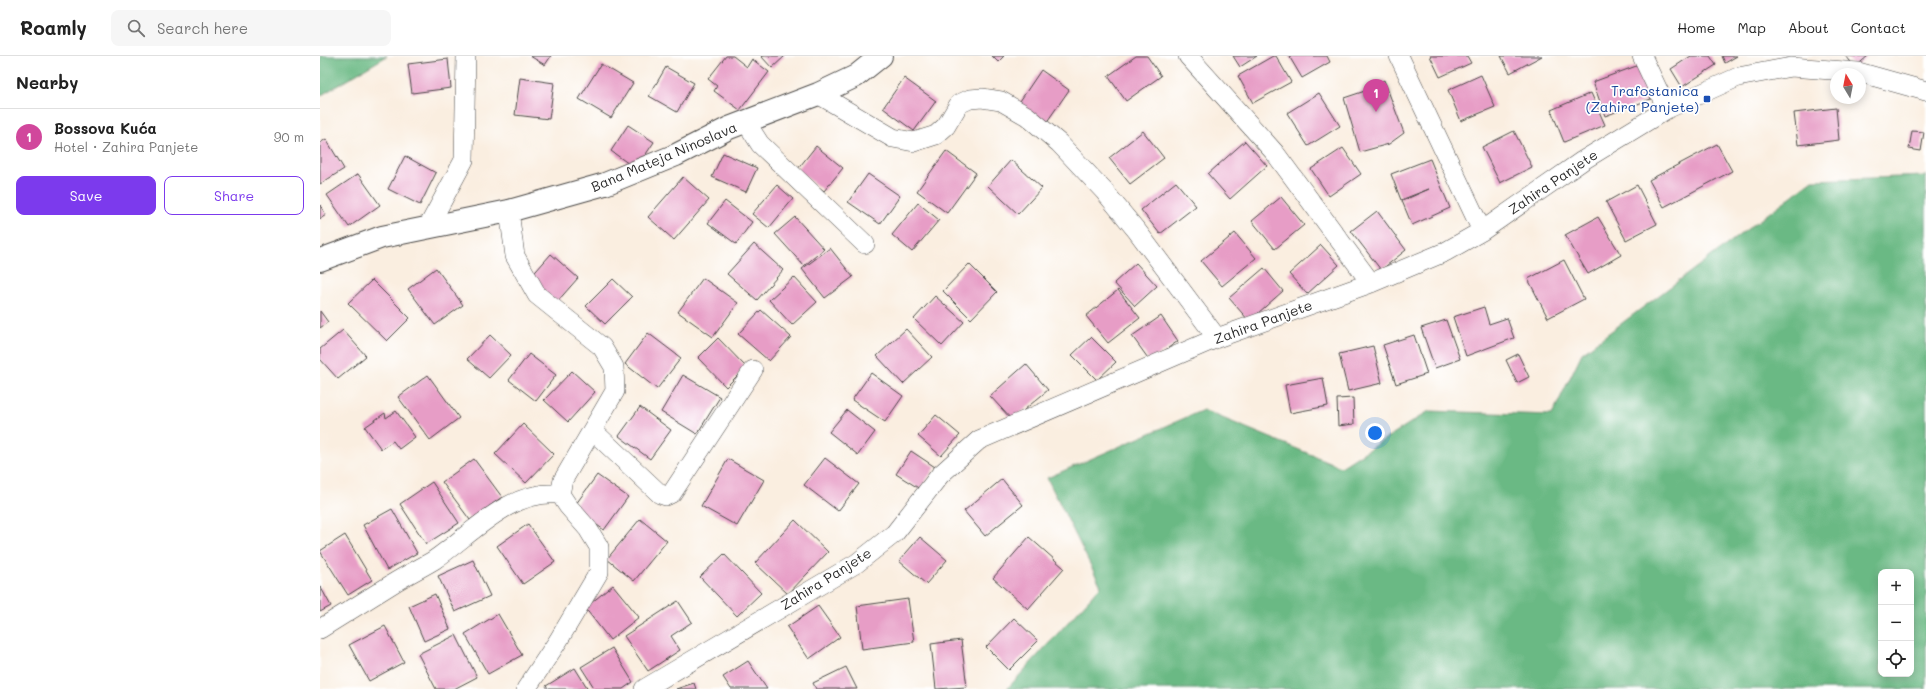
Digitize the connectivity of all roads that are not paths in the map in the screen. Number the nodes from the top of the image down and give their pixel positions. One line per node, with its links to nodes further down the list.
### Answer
1 (466, 56): 11 (street)
2 (881, 56): 7 (street, Bana Mateja Ninoslava)
3 (1188, 56): 15 (street)
4 (1399, 56): 12 (street)
5 (1642, 56): 8 (street)
6 (1926, 91): 8 (street, Zahira Panjete)
7 (818, 94): 9 (street, Bana Mateja Ninoslava); 16 (street)
8 (1667, 108): 12 (street, Zahira Panjete)
9 (746, 122): 10 (street, Bana Mateja Ninoslava); 13 (street)
10 (509, 211): 11 (street, Bana Mateja Ninoslava); 18 (street)
11 (428, 227): 14 (street, Bana Mateja Ninoslava)
12 (1482, 231): 15 (street, Zahira Panjete)
13 (865, 244)
14 (320, 260)
15 (1371, 283): 16 (street, Zahira Panjete)
16 (1217, 338): 22 (street, Zahira Panjete)
17 (753, 370): 18 (street)
18 (592, 430): 19 (street)
19 (560, 494): 20 (street); 21 (street)
20 (320, 629)
21 (526, 689)
22 (644, 689)

